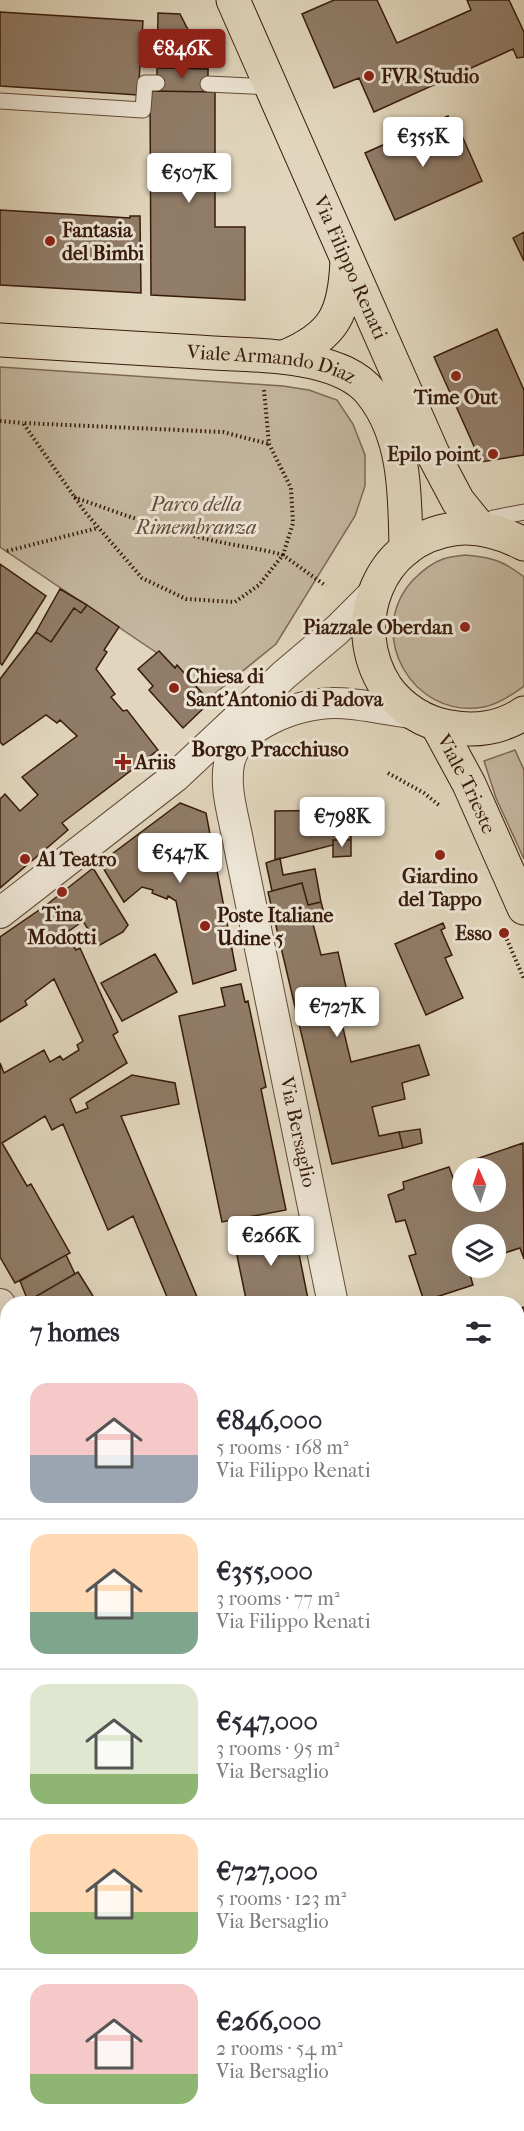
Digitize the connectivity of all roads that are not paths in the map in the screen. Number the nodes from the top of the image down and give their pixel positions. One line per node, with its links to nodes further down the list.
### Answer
1 (237, 1): 4 (main road, Via Filippo Renati)
2 (157, 83): 5 (lane)
3 (208, 84): 4 (lane)
4 (271, 87): 6 (main road, Via Filippo Renati)
5 (0, 100)
6 (347, 260): 8 (main road); 10 (main road, Via Filippo Renati)
7 (0, 340): 8 (main road, Viale Armando Diaz)
8 (284, 357): 12 (main road, Viale Armando Diaz)
9 (524, 512): 10 (lane)
10 (480, 528): 11 (main road, Viale Trieste); 12 (main road, Viale Trieste)
11 (524, 544)
12 (406, 549): 13 (main road, Viale Trieste)
13 (374, 593): 15 (main road, Viale Trieste); 16 (street)
14 (524, 713): 15 (main road)
15 (424, 719): 17 (street, Via Bersaglio); 18 (main road, Viale Trieste)
16 (202, 754): 17 (street, Via Bersaglio); 19 (street)
17 (228, 784): 20 (street, Via Bersaglio)
18 (524, 908)
19 (0, 913)
20 (331, 1296)

